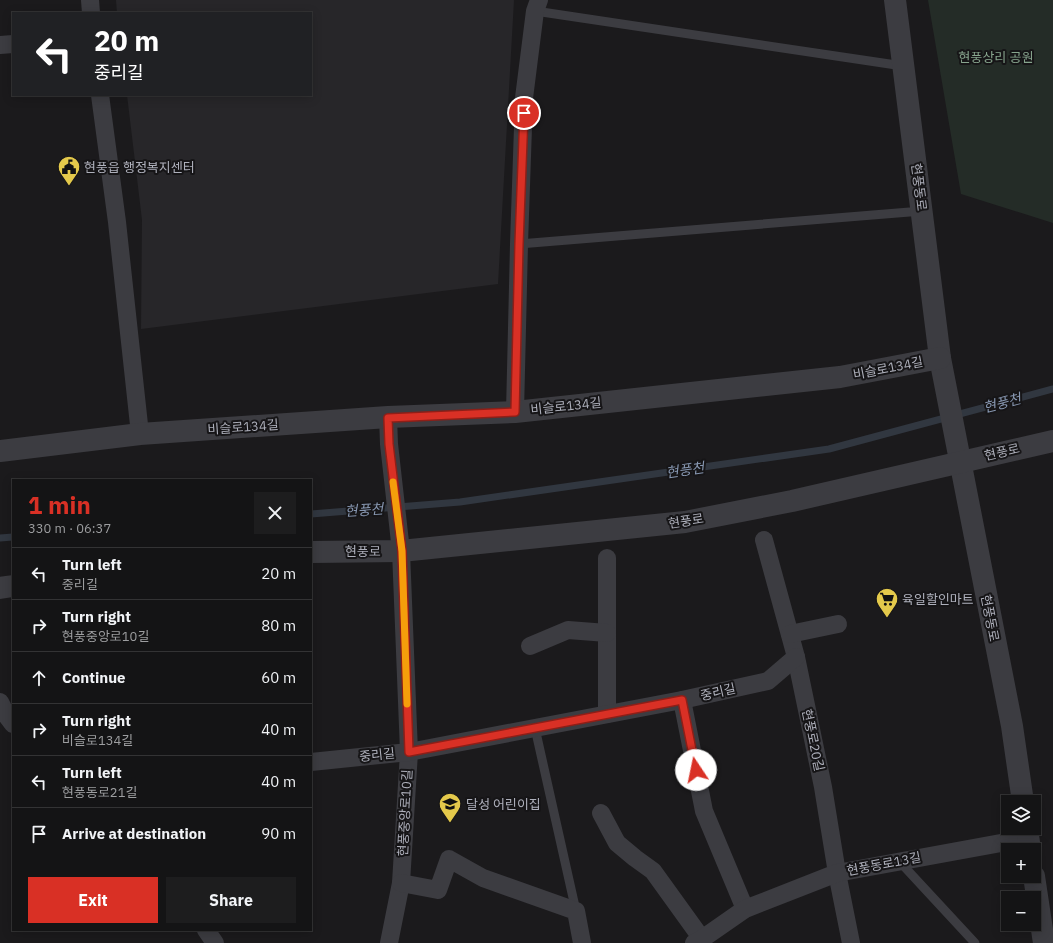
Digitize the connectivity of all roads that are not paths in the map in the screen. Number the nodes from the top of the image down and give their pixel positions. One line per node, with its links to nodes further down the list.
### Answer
1 (90, 0): 4 (street)
2 (895, 0): 7 (street, 현풍동로)
3 (537, 6): 7 (lane); 10 (street)
4 (91, 12)
5 (12, 44): 6 (street)
6 (0, 46)
7 (903, 66): 9 (street, 현풍동로)
8 (100, 96): 14 (street)
9 (922, 211): 10 (lane); 11 (street, 현풍동로)
10 (519, 244): 12 (street)
11 (941, 366): 12 (street, 비슬로134길); 17 (street, 현풍동로)
12 (515, 412): 13 (street, 비슬로134길)
13 (388, 418): 14 (street, 비슬로134길); 19 (street, 현풍중앙로10길)
14 (140, 434): 16 (street, 비슬로134길)
15 (1053, 441): 17 (street, 현풍로)
16 (0, 451)
17 (959, 462): 19 (street, 현풍로); 36 (street, 현풍동로)
18 (764, 540): 26 (street, 현풍로20길)
19 (402, 551): 20 (street, 현풍로); 34 (street, 현풍중앙로10길)
20 (312, 552)
21 (607, 558): 25 (street)
22 (12, 586): 23 (street)
23 (0, 588)
24 (838, 624): 26 (street)
25 (607, 633): 27 (street); 31 (street)
26 (790, 634): 28 (street, 현풍로20길)
27 (530, 646)
28 (796, 657): 29 (street, 중리길); 40 (street, 현풍로20길)
29 (682, 700): 31 (street, 중리길); 43 (street)
30 (0, 702): 32 (street)
31 (607, 714): 33 (street, 중리길)
32 (12, 723)
33 (535, 728): 34 (street, 중리길); 44 (lane)
34 (409, 752): 35 (street, 중리길); 41 (street, 현풍중앙로10길)
35 (312, 762)
36 (1022, 795)
37 (601, 813): 46 (street, 현풍동로13길)
38 (1028, 839): 39 (street, 현풍동로13길)
39 (899, 861): 40 (street, 현풍동로13길); 51 (lane)
40 (837, 873): 43 (street, 현풍동로13길); 50 (street, 현풍로20길)
41 (401, 883): 44 (street); 48 (street, 현풍중앙로10길)
42 (1035, 883): 52 (street)
43 (745, 909): 46 (street, 현풍동로13길)
44 (576, 911): 49 (street)
45 (207, 931): 47 (street)
46 (698, 941)
47 (215, 943)
48 (389, 943)
49 (582, 943)
50 (851, 943)
51 (974, 943)
52 (1044, 943)

